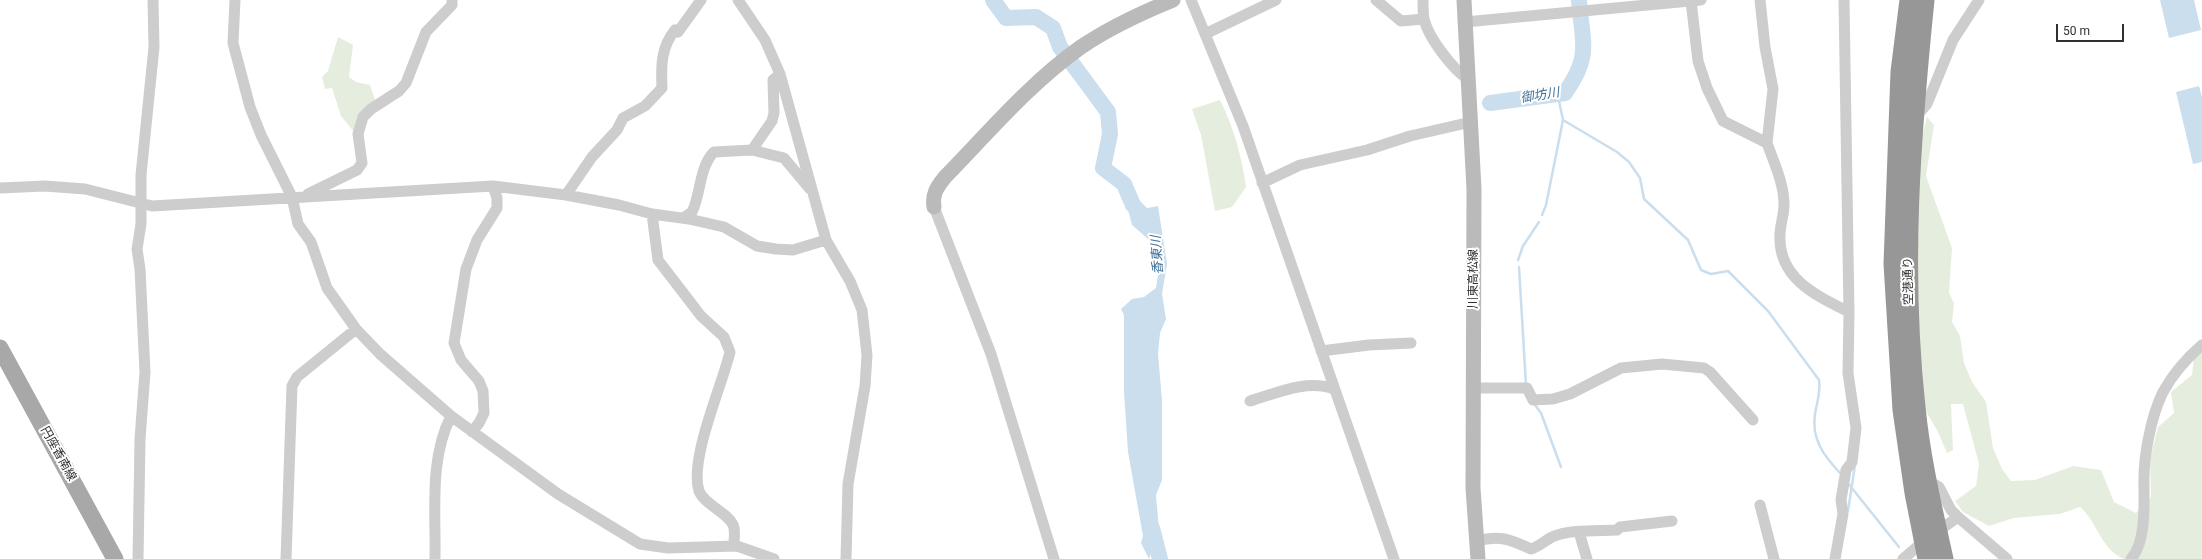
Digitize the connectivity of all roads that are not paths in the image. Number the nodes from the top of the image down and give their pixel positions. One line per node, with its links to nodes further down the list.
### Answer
1 (153, 0): 34 (street)
2 (235, 0): 33 (street)
3 (452, 0): 31 (street)
4 (701, 0): 32 (street)
5 (738, 0): 21 (street)
6 (1173, 0): 35 (main road)
7 (1191, 0): 20 (street)
8 (1276, 0): 20 (street)
9 (1376, 0): 18 (street)
10 (1422, 0): 18 (street)
11 (1464, 0): 19 (main road, 川東高松線)
12 (1760, 0): 25 (street)
13 (1844, 0): 39 (street)
14 (1908, 0): 57 (highway, 空港通り)
15 (1925, 0): 24 (highway, 空港通り)
16 (1979, 0): 24 (street)
17 (1696, 1): 19 (street); 25 (street)
18 (1424, 19): 22 (street)
19 (1465, 22): 22 (main road, 川東高松線)
20 (1205, 34): 27 (street)
21 (780, 74): 26 (street); 30 (street)
22 (1468, 79): 23 (main road, 川東高松線)
23 (1471, 122): 27 (street); 45 (main road, 川東高松線)
24 (1912, 122): 51 (highway, 空港通り)
25 (1767, 143): 39 (street)
26 (752, 150): 30 (street); 37 (street)
27 (1262, 182): 44 (street)
28 (493, 186): 31 (street); 32 (street); 50 (street)
29 (0, 188): 34 (street)
30 (813, 193): 38 (street)
31 (304, 196): 33 (street)
32 (566, 196): 36 (street)
33 (292, 197): 34 (street); 40 (street)
34 (141, 204): 60 (street)
35 (934, 207): 65 (street)
36 (652, 214): 37 (street); 58 (street)
37 (683, 218): 38 (street)
38 (826, 240): 64 (street)
39 (1849, 312): 70 (street)
40 (356, 329): 48 (street); 61 (street)
41 (1411, 343): 44 (street)
42 (2202, 345): 74 (street)
43 (0, 348): 59 (main road, 円座香南線)
44 (1321, 351): 46 (street)
45 (1473, 388): 49 (street); 56 (main road, 川東高松線)
46 (1334, 389): 47 (street); 66 (street)
47 (1250, 401)
48 (451, 416): 50 (street); 62 (street)
49 (1753, 420)
50 (472, 432): 58 (street)
51 (1926, 480): 53 (street); 57 (highway, 空港通り)
52 (1760, 505): 69 (street)
53 (1958, 517): 57 (street); 73 (street)
54 (1672, 521): 55 (street)
55 (1579, 532): 56 (street); 68 (street)
56 (1476, 541): 67 (main road, 川東高松線)
57 (1930, 544): 71 (street); 72 (highway, 空港通り)
58 (734, 546): 63 (street)
59 (115, 559)
60 (138, 559)
61 (286, 559)
62 (435, 559)
63 (774, 559)
64 (846, 559)
65 (1054, 559)
66 (1394, 559)
67 (1478, 559)
68 (1586, 559)
69 (1774, 559)
70 (1835, 559)
71 (1903, 559)
72 (1944, 559)
73 (2008, 559)
74 (2131, 559)

